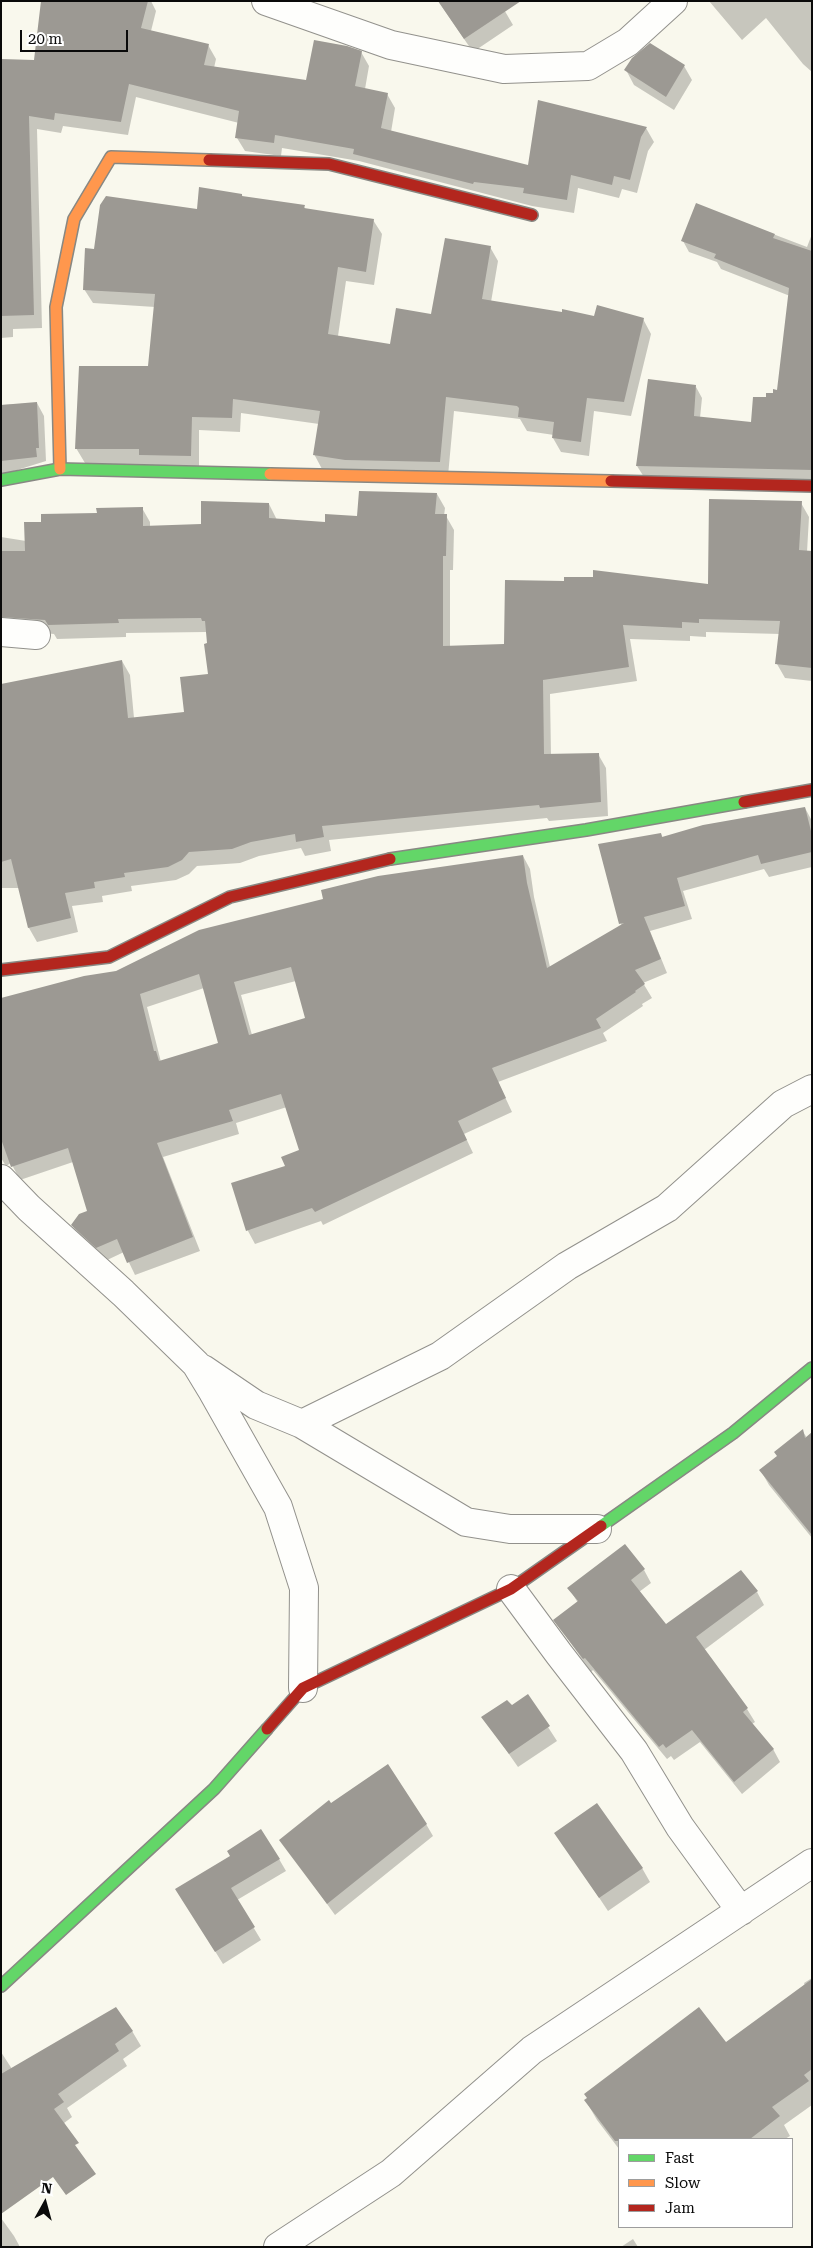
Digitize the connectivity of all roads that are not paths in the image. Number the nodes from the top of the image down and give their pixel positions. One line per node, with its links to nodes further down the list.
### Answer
1 (266, 1): 2 (street)
2 (672, 1)
3 (532, 214): 4 (street)
4 (60, 469): 5 (street); 6 (street)
5 (1, 480)
6 (812, 486)
7 (1, 632): 8 (street)
8 (36, 635)
9 (812, 790): 10 (street)
10 (1, 970)
11 (812, 1089): 15 (street)
12 (1, 1178): 13 (street)
13 (196, 1364): 15 (street); 18 (street)
14 (812, 1368): 16 (street)
15 (302, 1424): 16 (street)
16 (597, 1530): 17 (street)
17 (511, 1589): 18 (street); 20 (street)
18 (302, 1688): 21 (street)
19 (812, 1863): 20 (street)
20 (741, 1912): 22 (street)
21 (1, 1986)
22 (278, 2247)

